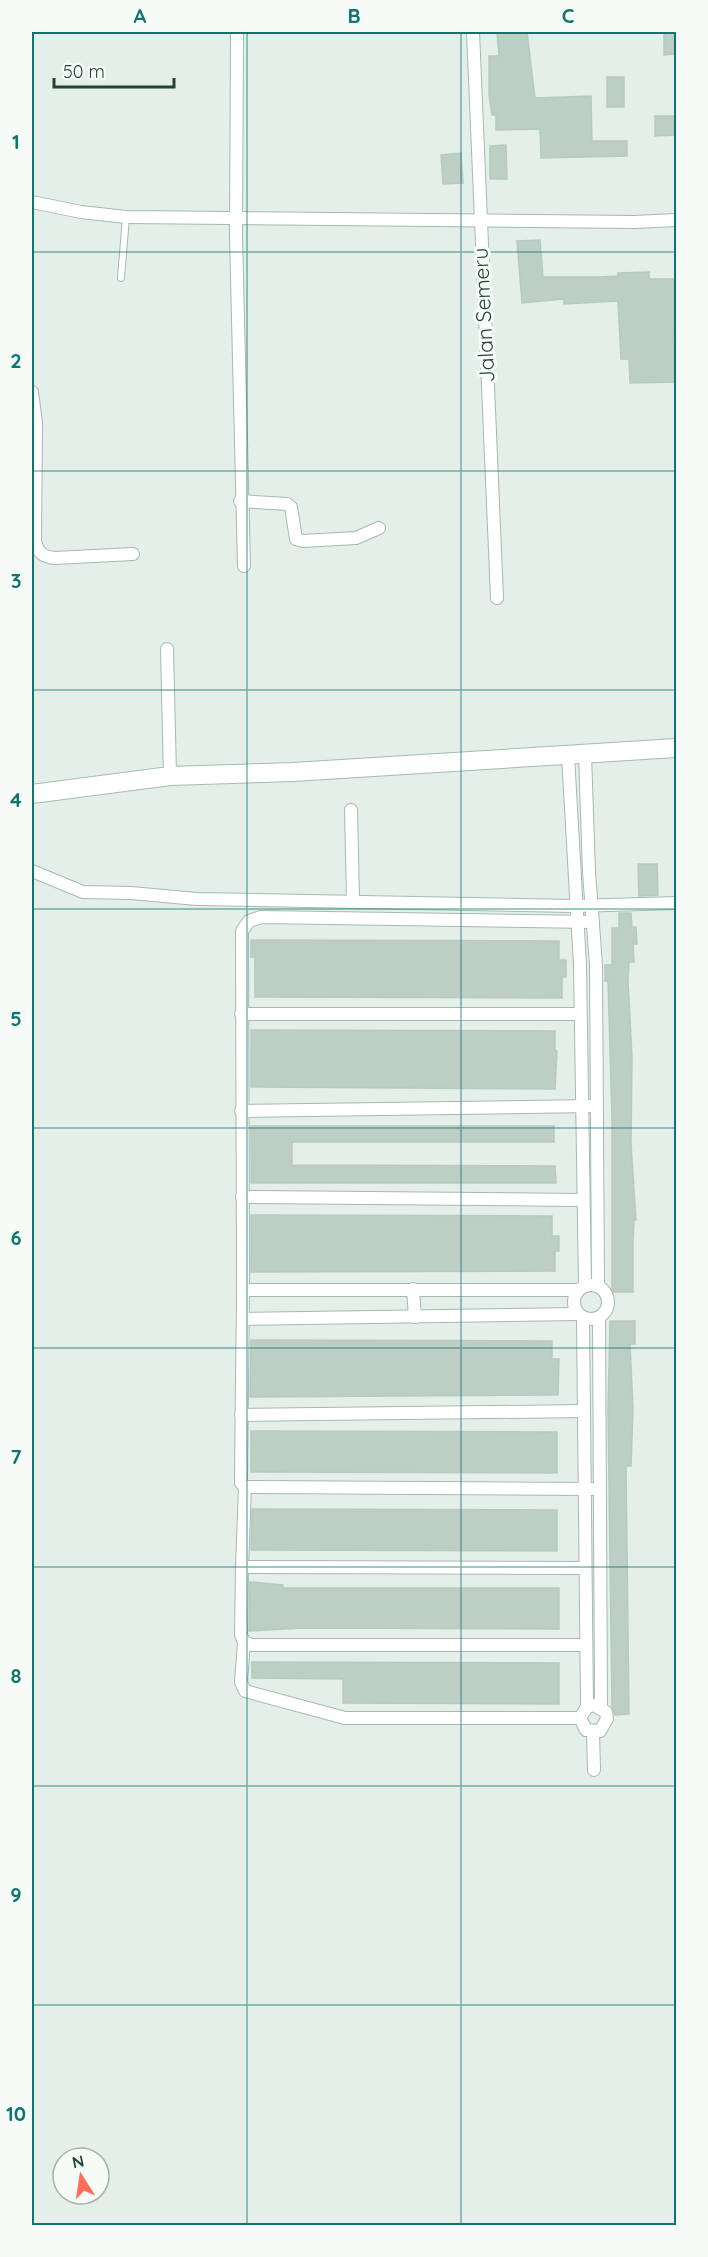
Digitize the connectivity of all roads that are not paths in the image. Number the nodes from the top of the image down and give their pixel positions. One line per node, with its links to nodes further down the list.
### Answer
1 (237, 32): 7 (street)
2 (473, 32): 6 (street, Jalan Semeru)
3 (32, 202): 4 (street)
4 (126, 220): 7 (street); 8 (lane)
5 (676, 220): 6 (street)
6 (480, 224): 7 (street); 14 (street, Jalan Semeru)
7 (236, 227): 10 (street)
8 (121, 278)
9 (32, 392): 12 (street)
10 (240, 501): 11 (street); 13 (street)
11 (379, 528)
12 (133, 554)
13 (244, 566)
14 (497, 598)
15 (167, 649): 18 (street)
16 (676, 748): 17 (street)
17 (577, 755): 18 (street); 20 (street); 21 (street)
18 (170, 776): 19 (street)
19 (32, 794)
20 (587, 801): 21 (street); 25 (street)
21 (571, 802): 24 (street)
22 (351, 810): 26 (street)
23 (32, 871): 26 (street)
24 (574, 872): 25 (street); 28 (street)
25 (589, 872): 29 (street)
26 (353, 900): 28 (street)
27 (676, 903): 29 (street)
28 (575, 906): 29 (street); 30 (street)
29 (592, 906): 31 (street)
30 (576, 922): 31 (street); 32 (street); 33 (street)
31 (593, 922): 35 (street)
32 (241, 1014): 33 (street); 36 (street)
33 (579, 1014): 34 (street)
34 (582, 1106): 35 (street); 36 (street); 38 (street)
35 (598, 1106): 39 (street)
36 (241, 1111): 37 (street)
37 (242, 1197): 38 (street); 42 (street)
38 (583, 1200): 40 (street)
39 (598, 1286): 40 (street); 45 (street)
40 (582, 1288): 41 (street); 43 (street)
41 (413, 1289): 42 (street); 44 (street)
42 (243, 1290): 46 (street)
43 (580, 1316): 44 (street); 45 (street); 47 (street)
44 (415, 1317): 46 (street)
45 (599, 1318): 51 (street)
46 (243, 1319): 48 (street)
47 (584, 1411): 48 (street); 50 (street)
48 (241, 1415): 49 (street)
49 (245, 1487): 50 (street); 52 (street)
50 (584, 1488): 51 (street); 53 (street)
51 (601, 1488): 57 (street)
52 (242, 1567): 53 (street); 54 (street)
53 (585, 1568): 55 (street)
54 (244, 1642): 55 (street); 58 (street)
55 (585, 1645): 56 (street)
56 (587, 1707): 57 (street); 58 (street)
57 (601, 1707): 59 (street)
58 (580, 1718): 59 (street)
59 (593, 1732): 60 (street)
60 (594, 1770)

